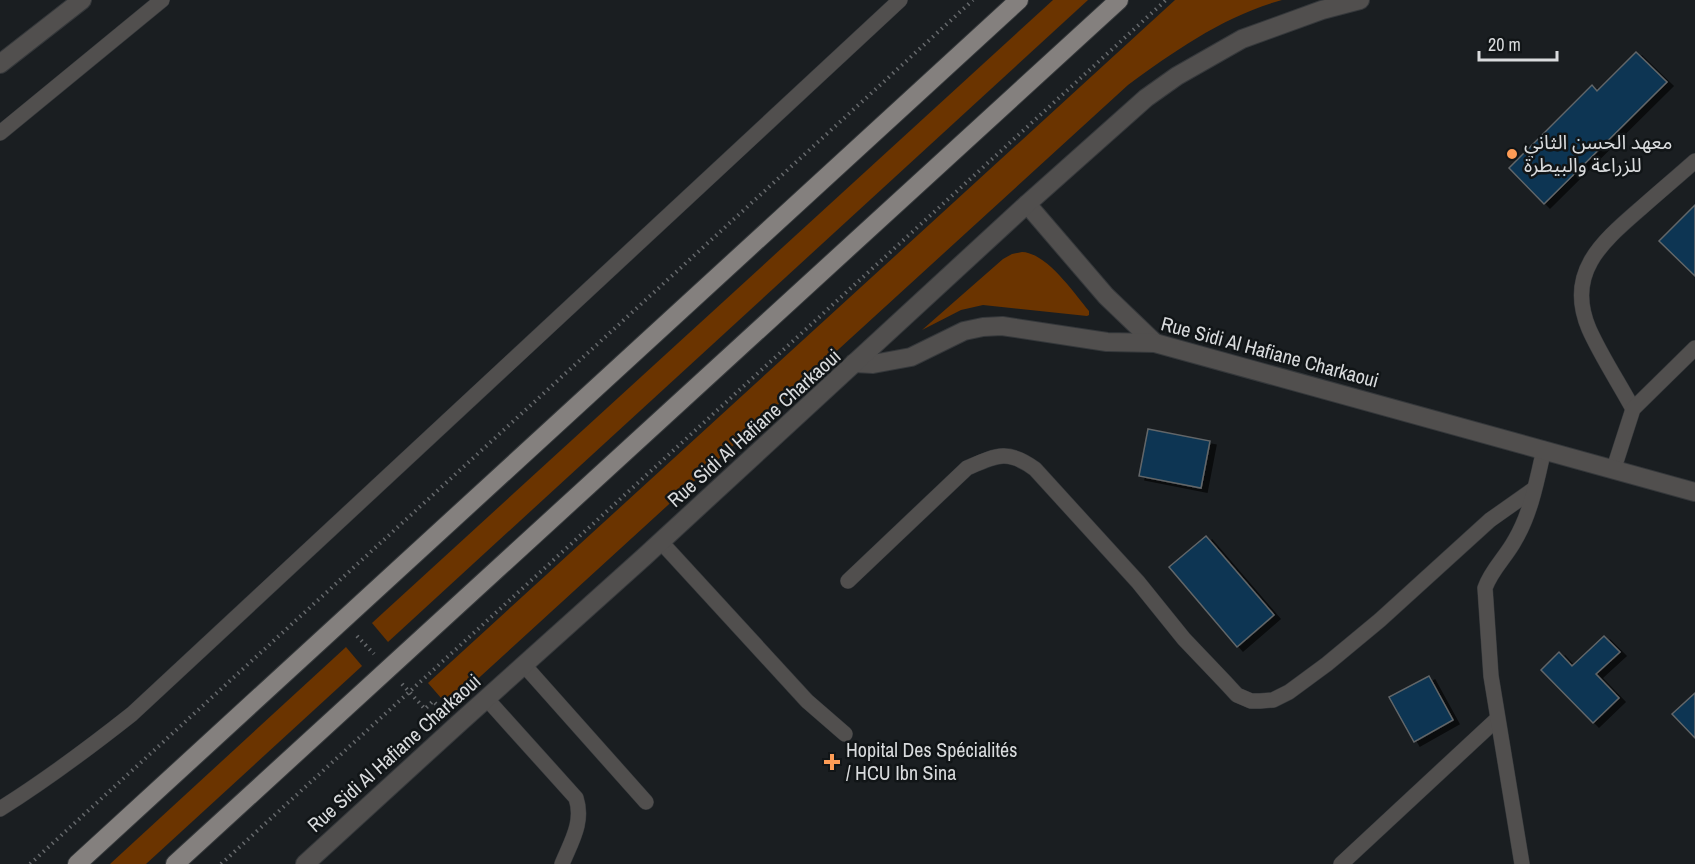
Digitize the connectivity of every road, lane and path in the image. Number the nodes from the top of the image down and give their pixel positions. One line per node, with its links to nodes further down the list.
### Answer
1 (82, 0): 9 (street)
2 (162, 0): 10 (lane)
3 (900, 0): 28 (lane)
4 (974, 0): 29 (path)
5 (1019, 0): 30 (main road)
6 (1119, 0): 31 (main road)
7 (1166, 0): 32 (path)
8 (1360, 0): 12 (street)
9 (0, 64)
10 (0, 133)
11 (1695, 161): 16 (lane)
12 (1027, 204): 13 (street); 15 (street)
13 (1155, 343): 15 (street, Rue Sidi Al Hafiane Charkaoui); 17 (street, Rue Sidi Al Hafiane Charkaoui)
14 (1695, 348): 16 (lane)
15 (854, 363): 21 (street, Rue Sidi Al Hafiane Charkaoui)
16 (1633, 410): 18 (lane)
17 (1544, 450): 18 (street, Rue Sidi Al Hafiane Charkaoui); 19 (lane)
18 (1614, 468): 20 (street, Rue Sidi Al Hafiane Charkaoui)
19 (1534, 489): 22 (lane); 25 (lane)
20 (1695, 492)
21 (661, 542): 23 (street, Rue Sidi Al Hafiane Charkaoui); 26 (lane)
22 (848, 581)
23 (524, 665): 24 (street, Rue Sidi Al Hafiane Charkaoui); 27 (lane)
24 (486, 698): 33 (street, Rue Sidi Al Hafiane Charkaoui); 34 (lane)
25 (1497, 719): 35 (lane); 36 (lane)
26 (845, 734)
27 (646, 802)
28 (0, 809)
29 (30, 864)
30 (77, 864)
31 (175, 864)
32 (221, 864)
33 (305, 864)
34 (562, 864)
35 (1341, 864)
36 (1522, 864)

